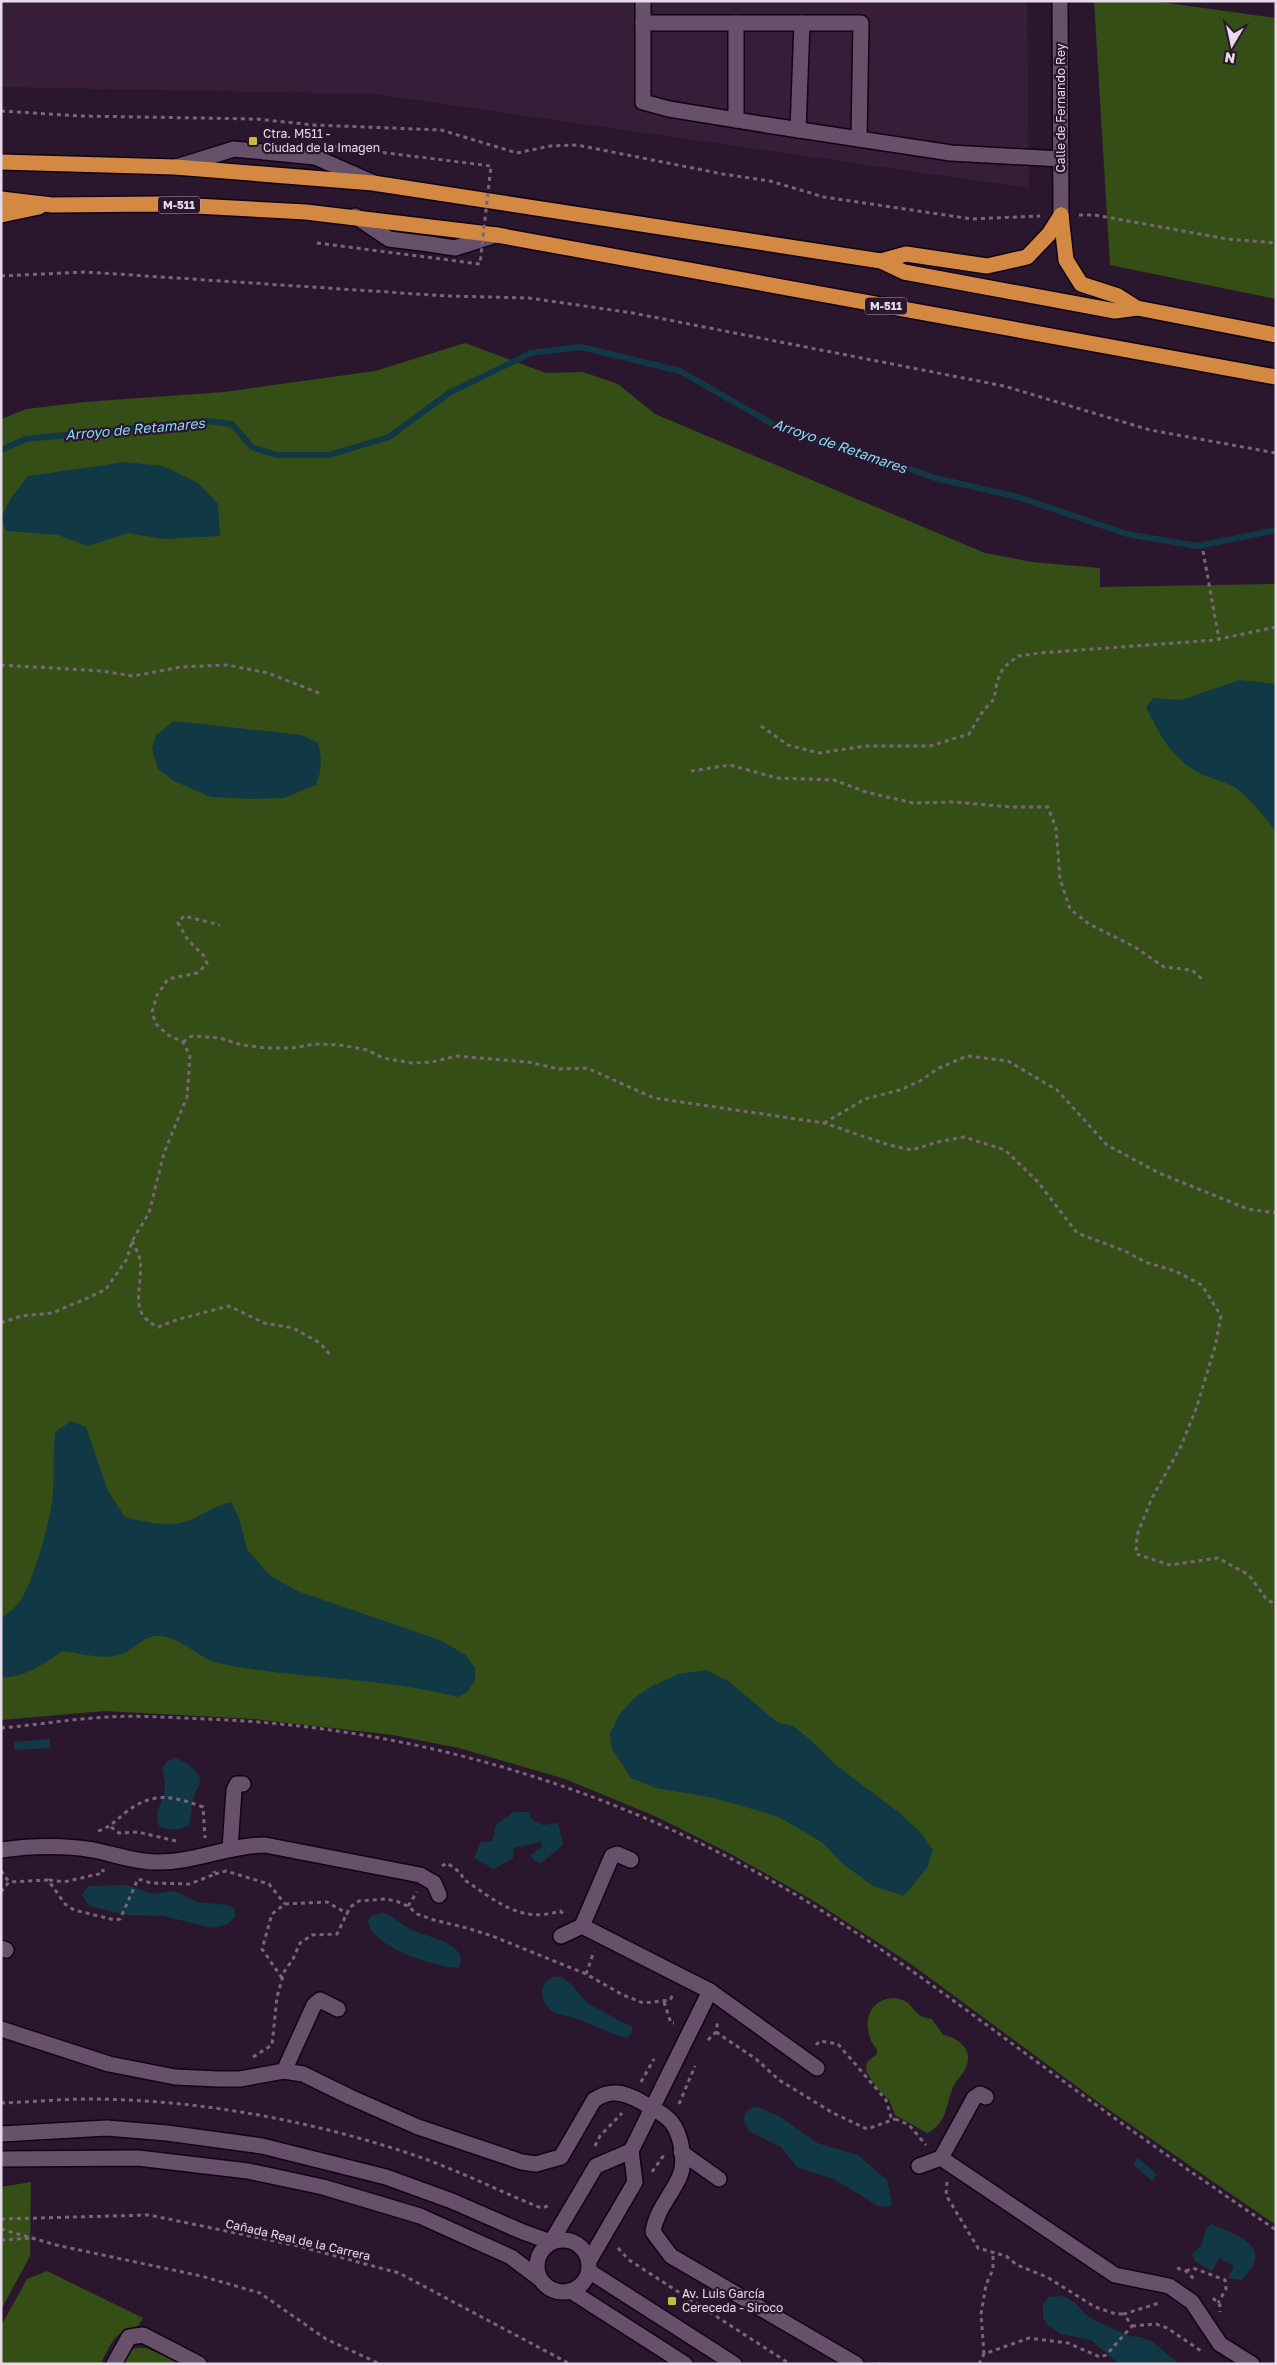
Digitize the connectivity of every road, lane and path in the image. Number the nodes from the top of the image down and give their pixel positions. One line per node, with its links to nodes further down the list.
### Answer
1 (643, 1): 3 (street)
2 (1060, 1): 11 (street, Calle de Fernando Rey)
3 (643, 23): 4 (street); 7 (street)
4 (736, 23): 5 (street); 7 (street)
5 (802, 23): 9 (street); 10 (street)
6 (1, 111): 8 (path)
7 (736, 120): 9 (street)
8 (314, 125): 18 (path); 19 (path, bridge)
9 (798, 130): 10 (street)
10 (859, 139): 11 (street)
11 (1061, 159): 18 (street, Calle de Fernando Rey)
12 (1, 162): 13 (highway)
13 (175, 167): 14 (highway); 14 (street)
14 (373, 183): 21 (highway)
15 (1, 198): 16 (highway, M-511)
16 (52, 204): 17 (highway); 25 (highway, M-511)
17 (1, 215)
18 (1061, 215): 20 (path); 21 (highway); 23 (highway)
19 (317, 243)
20 (1276, 243)
21 (881, 261): 23 (highway)
22 (1, 276): 26 (path)
23 (1137, 308): 24 (highway)
24 (1276, 335)
25 (1276, 377)
26 (1276, 453)
27 (1203, 551): 29 (path)
28 (1276, 627): 29 (path)
29 (1219, 639): 32 (path)
30 (1, 665): 31 (path)
31 (319, 693)
32 (762, 726)
33 (692, 771): 35 (path)
34 (220, 925): 36 (path)
35 (1203, 980)
36 (183, 1042): 37 (path); 39 (path)
37 (824, 1123): 38 (path); 42 (path)
38 (1276, 1213)
39 (132, 1241): 40 (path); 41 (path)
40 (1, 1323)
41 (331, 1356)
42 (1276, 1604)
43 (1, 1728): 96 (path)
44 (243, 1784): 50 (street)
45 (111, 1827): 46 (path); 48 (path); 49 (path)
46 (204, 1835): 47 (path); 52 (path)
47 (195, 1837)
48 (179, 1841)
49 (84, 1849): 51 (street); 52 (street)
50 (230, 1849): 52 (street); 56 (street)
51 (1, 1850)
52 (210, 1855)
53 (632, 1860): 63 (street)
54 (1, 1871): 57 (path)
55 (215, 1874): 61 (path)
56 (420, 1875): 60 (street); 63 (path)
57 (9, 1882): 58 (path); 59 (path)
58 (136, 1883)
59 (1, 1892)
60 (439, 1895)
61 (285, 1904): 62 (path); 68 (path)
62 (348, 1914): 66 (path); 68 (path)
63 (582, 1926): 64 (street); 65 (street)
64 (598, 1935): 66 (path); 67 (street)
65 (561, 1936)
66 (586, 1974): 67 (path)
67 (683, 1977): 69 (street)
68 (282, 1979): 74 (path)
69 (715, 1995): 72 (path); 76 (street); 82 (street)
70 (338, 2009): 78 (street)
71 (1, 2029): 78 (street)
72 (716, 2032): 73 (path); 83 (path)
73 (706, 2042)
74 (272, 2045)
75 (699, 2058): 84 (path)
76 (805, 2059): 77 (street); 83 (path)
77 (817, 2068)
78 (284, 2071): 79 (street)
79 (633, 2097): 82 (street); 86 (path)
80 (986, 2097): 90 (street)
81 (1, 2103): 93 (path)
82 (653, 2109): 84 (street); 87 (street)
83 (896, 2119): 90 (path)
84 (674, 2127): 88 (street)
85 (1, 2134): 99 (street)
86 (588, 2151)
87 (631, 2151): 99 (street); 101 (street)
88 (682, 2152): 92 (street); 117 (street)
89 (1, 2159): 103 (street)
90 (930, 2162): 91 (street)
91 (954, 2166): 100 (path); 104 (street)
92 (719, 2179)
93 (557, 2201)
94 (1, 2219): 114 (path, Cañada Real de la Carrera)
95 (1, 2229): 97 (path)
96 (1276, 2230)
97 (34, 2238): 98 (path); 113 (path)
98 (1, 2240)
99 (551, 2242): 101 (street); 103 (street)
100 (993, 2252): 107 (path); 109 (path)
101 (589, 2266): 105 (street); 116 (street)
102 (1186, 2270): 106 (path)
103 (540, 2279): 105 (street)
104 (1175, 2290): 107 (path); 119 (street)
105 (571, 2291): 115 (street)
106 (1218, 2303)
107 (1124, 2314): 108 (path)
108 (1132, 2326): 109 (path); 110 (path)
109 (984, 2354): 118 (path)
110 (1206, 2354)
111 (114, 2364): 112 (street)
112 (199, 2364)
113 (380, 2364)
114 (570, 2364)
115 (685, 2364)
116 (734, 2364)
117 (856, 2364)
118 (979, 2364)
119 (1252, 2364)

